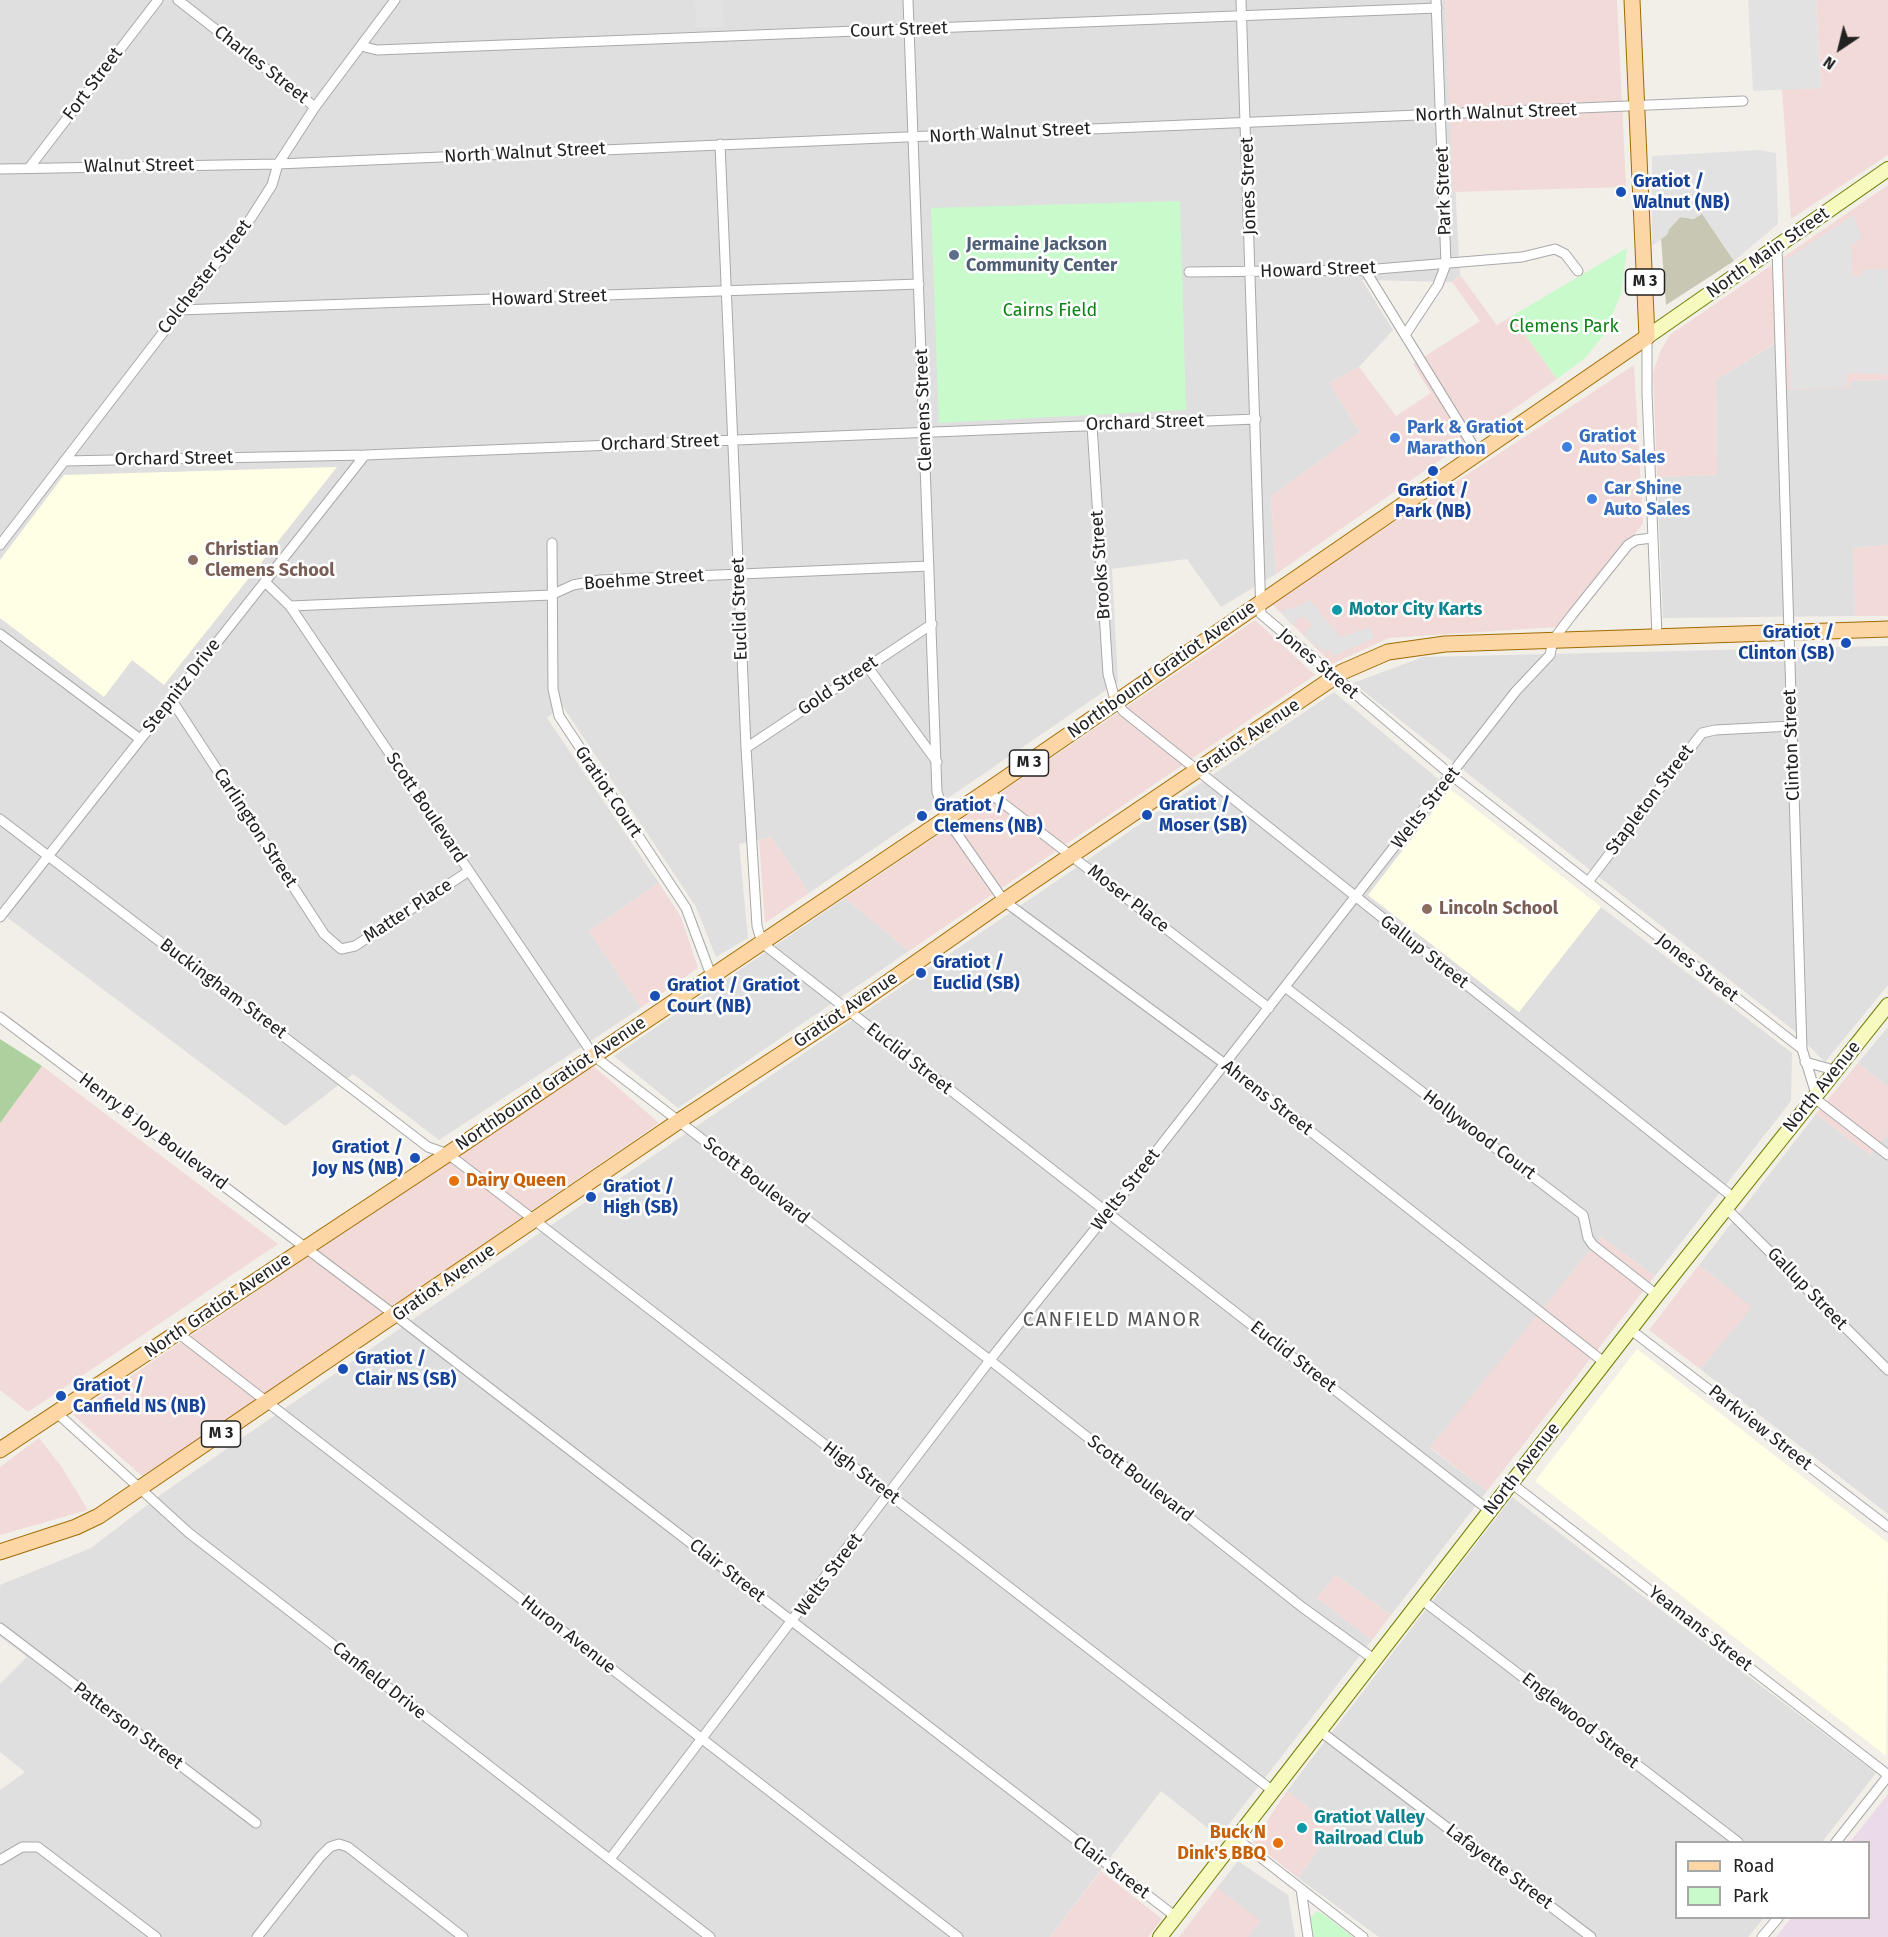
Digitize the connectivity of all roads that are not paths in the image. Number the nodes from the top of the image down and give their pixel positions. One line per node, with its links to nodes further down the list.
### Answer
1 (158, 0): 19 (street, Fort Street)
2 (178, 0): 12 (street, Charles Street)
3 (395, 0): 10 (street, Colchester Street)
4 (908, 0): 9 (street, Clemens Street)
5 (1241, 0): 8 (street, Jones Street)
6 (1632, 0): 13 (main road, M 3)
7 (1437, 4): 8 (street, Court Street); 14 (street, Park Street)
8 (1242, 16): 9 (street, Court Street); 15 (street, Jones Street)
9 (909, 30): 10 (street, Court Street); 16 (street, Clemens Street)
10 (361, 46): 12 (street, Colchester Street)
11 (1743, 101): 13 (street, North Walnut Street)
12 (315, 107): 18 (street, Colchester Street)
13 (1635, 107): 14 (street, North Walnut Street); 32 (main road, M 3)
14 (1441, 116): 15 (street, North Walnut Street); 23 (street, Park Street)
15 (1247, 122): 16 (street, North Walnut Street); 27 (street, Jones Street)
16 (913, 137): 17 (street, North Walnut Street); 28 (street, Clemens Street)
17 (720, 144): 18 (street, North Walnut Street); 29 (street, Euclid Street)
18 (278, 164): 19 (street, Walnut Street); 30 (street, Colchester Street)
19 (29, 168): 20 (street, Walnut Street)
20 (0, 169)
21 (1888, 169): 22 (main road, North Main Street)
22 (1776, 248): 32 (main road, North Main Street); 51 (street, Clinton Street)
23 (1446, 264): 24 (street, Howard Street); 25 (street, Howard Street); 31 (street, Park Street)
24 (1365, 270): 27 (street, Howard Street); 31 (street)
25 (1578, 271)
26 (1189, 272): 27 (street, Howard Street)
27 (1251, 272): 33 (street, Jones Street)
28 (919, 284): 29 (street, Howard Street); 35 (street, Clemens Street)
29 (727, 292): 30 (street, Howard Street); 36 (street, Euclid Street)
30 (179, 310): 39 (street, Colchester Street)
31 (1405, 335): 37 (street)
32 (1647, 337): 37 (main road, Northbound Gratiot Avenue / M 3); 40 (street)
33 (1256, 419): 34 (street, Orchard Street); 47 (street, Jones Street)
34 (1092, 425): 35 (street, Orchard Street); 58 (street, Brooks Street)
35 (925, 432): 36 (street, Orchard Street); 43 (street, Clemens Street)
36 (733, 440): 38 (street, Orchard Street); 44 (street, Euclid Street)
37 (1477, 452): 47 (main road, Northbound Gratiot Avenue / M 3)
38 (364, 455): 39 (street, Orchard Street); 45 (street, Stepnitz Drive)
39 (64, 461): 42 (street, Colchester Street)
40 (1652, 538): 53 (street); 54 (street, Welts Street)
41 (552, 543): 46 (street, Gratiot Court)
42 (0, 545)
43 (928, 566): 44 (street, Boehme Street); 49 (street, Clemens Street)
44 (739, 574): 46 (street, Boehme Street); 61 (street, Euclid Street)
45 (265, 582): 48 (street, Scott Boulevard); 57 (street, Stepnitz Drive)
46 (551, 595): 48 (street, Boehme Street); 77 (street, Gratiot Court)
47 (1261, 602): 56 (street, Jones Street); 58 (main road, Northbound Gratiot Avenue / M 3)
48 (290, 606): 70 (street, Scott Boulevard)
49 (932, 624): 55 (street, Gold Street); 62 (street, Clemens Street)
50 (1888, 629): 51 (main road, Gratiot Avenue / M 3)
51 (1789, 631): 53 (main road, Gratiot Avenue / M 3); 59 (street, Clinton Street)
52 (0, 634): 60 (street)
53 (1657, 636): 54 (main road, Gratiot Avenue / M 3)
54 (1553, 640): 56 (main road, Gratiot Avenue / M 3); 64 (street, Welts Street)
55 (867, 666): 61 (street, Gold Street); 62 (street)
56 (1334, 676): 63 (main road, Gratiot Avenue / M 3); 64 (street, Jones Street)
57 (171, 699): 60 (street, Stepnitz Drive); 76 (street, Carlington Street)
58 (1117, 702): 63 (street, Gallup Street); 65 (main road, Northbound Gratiot Avenue / M 3)
59 (1792, 726): 71 (street, Stapleton Street); 83 (street, Clinton Street)
60 (140, 739): 68 (street, Stepnitz Drive)
61 (746, 748): 75 (street, Euclid Street)
62 (937, 762): 66 (street, Clemens Street)
63 (1198, 771): 69 (main road, Gratiot Avenue / M 3); 72 (street, Gallup Street)
64 (1451, 775): 71 (street, Jones Street); 72 (street, Welts Street)
65 (987, 791): 66 (main road, Northbound Gratiot Avenue / M 3); 69 (street, Moser Place)
66 (946, 818): 73 (street, Ahrens Street); 75 (main road, Northbound Gratiot Avenue / M 3)
67 (0, 819): 68 (street, Buckingham Street)
68 (48, 855): 74 (street, Stepnitz Drive); 90 (street, Buckingham Street)
69 (1073, 856): 73 (main road, Gratiot Avenue / M 3); 80 (street, Moser Place)
70 (469, 871): 76 (street, Matter Place); 84 (street, Scott Boulevard)
71 (1588, 882): 83 (street, Jones Street)
72 (1355, 897): 78 (street, Welts Street); 93 (street, Gallup Street)
73 (1004, 900): 81 (main road, Gratiot Avenue / M 3); 86 (street, Ahrens Street)
74 (0, 917)
75 (762, 943): 77 (main road, Northbound Gratiot Avenue / M 3); 81 (street, Euclid Street)
76 (346, 948)
77 (711, 975): 84 (main road, Northbound Gratiot Avenue / M 3)
78 (1285, 987): 80 (street, Welts Street); 97 (street, Hollywood Court)
79 (1888, 1005): 87 (main road, North Avenue)
80 (1269, 1008): 86 (street, Welts Street)
81 (847, 1011): 89 (main road, Gratiot Avenue / M 3); 94 (street, Euclid Street)
82 (0, 1017): 96 (street, Henry B Joy Boulevard)
83 (1802, 1049): 85 (street, Clinton Street)
84 (594, 1056): 89 (street, Scott Boulevard); 90 (main road, Northbound Gratiot Avenue / M 3)
85 (1805, 1062): 87 (street); 88 (street, Clinton Street)
86 (1224, 1064): 94 (street, Welts Street); 102 (street, Ahrens Street)
87 (1834, 1070): 88 (main road, North Avenue)
88 (1814, 1095): 91 (street); 93 (main road, North Avenue)
89 (679, 1121): 95 (main road, Gratiot Avenue / M 3); 101 (street, Scott Boulevard)
90 (448, 1154): 92 (main road, Northbound Gratiot Avenue / M 3); 95 (street, High Street)
91 (1888, 1155)
92 (406, 1182): 96 (main road, North Gratiot Avenue / M 3)
93 (1730, 1203): 97 (main road, North Avenue); 103 (street, Gallup Street)
94 (1108, 1213): 101 (street, Welts Street); 110 (street, Euclid Street)
95 (534, 1220): 98 (main road, Gratiot Avenue / M 3); 109 (street, High Street)
96 (306, 1248): 98 (street, Clair Street); 100 (main road, North Gratiot Avenue / M 3)
97 (1657, 1295): 99 (main road, North Avenue)
98 (396, 1316): 104 (main road, Gratiot Avenue / M 3); 114 (street, Clair Street)
99 (1631, 1330): 102 (main road, North Avenue); 111 (street, Parkview Street)
100 (178, 1333): 104 (street, Huron Avenue); 105 (main road, North Gratiot Avenue / M 3)
101 (990, 1360): 109 (street, Welts Street); 116 (street, Scott Boulevard)
102 (1605, 1363): 107 (main road, North Avenue)
103 (1888, 1370)
104 (267, 1403): 108 (main road, Gratiot Avenue / M 3); 118 (street, Huron Avenue)
105 (58, 1414): 106 (main road, North Gratiot Avenue / M 3); 108 (street, Canfield Drive)
106 (0, 1450)
107 (1511, 1483): 110 (main road, North Avenue); 119 (street, Yeamans Street)
108 (140, 1489): 112 (main road, Gratiot Avenue / M 3); 125 (street, Canfield Drive)
109 (890, 1494): 114 (street, Welts Street); 120 (street, High Street)
110 (1490, 1511): 113 (main road, North Avenue)
111 (1888, 1527)
112 (0, 1552)
113 (1422, 1600): 116 (main road, North Avenue); 123 (street, Englewood Street)
114 (792, 1622): 118 (street, Welts Street); 128 (street, Clair Street)
115 (0, 1628): 121 (street, Patterson Street)
116 (1375, 1660): 117 (main road, North Avenue)
117 (1320, 1731): 120 (main road, North Avenue); 138 (street, Lafayette Street)
118 (702, 1739): 125 (street, Welts Street); 135 (street, Huron Avenue)
119 (1888, 1775): 124 (street)
120 (1273, 1791): 122 (main road, North Avenue)
121 (256, 1823)
122 (1237, 1839): 127 (street); 128 (main road, North Avenue)
123 (1737, 1841)
124 (1837, 1841)
125 (610, 1859): 134 (street, Canfield Drive)
126 (0, 1860): 131 (street)
127 (1301, 1889): 136 (street); 137 (street)
128 (1176, 1917): 130 (main road, North Avenue)
129 (1776, 1919): 139 (street)
130 (1161, 1936)
131 (156, 1937)
132 (257, 1937): 133 (street)
133 (463, 1937)
134 (710, 1937)
135 (958, 1937)
136 (1308, 1937)
137 (1363, 1937)
138 (1591, 1937)
139 (1762, 1937)

